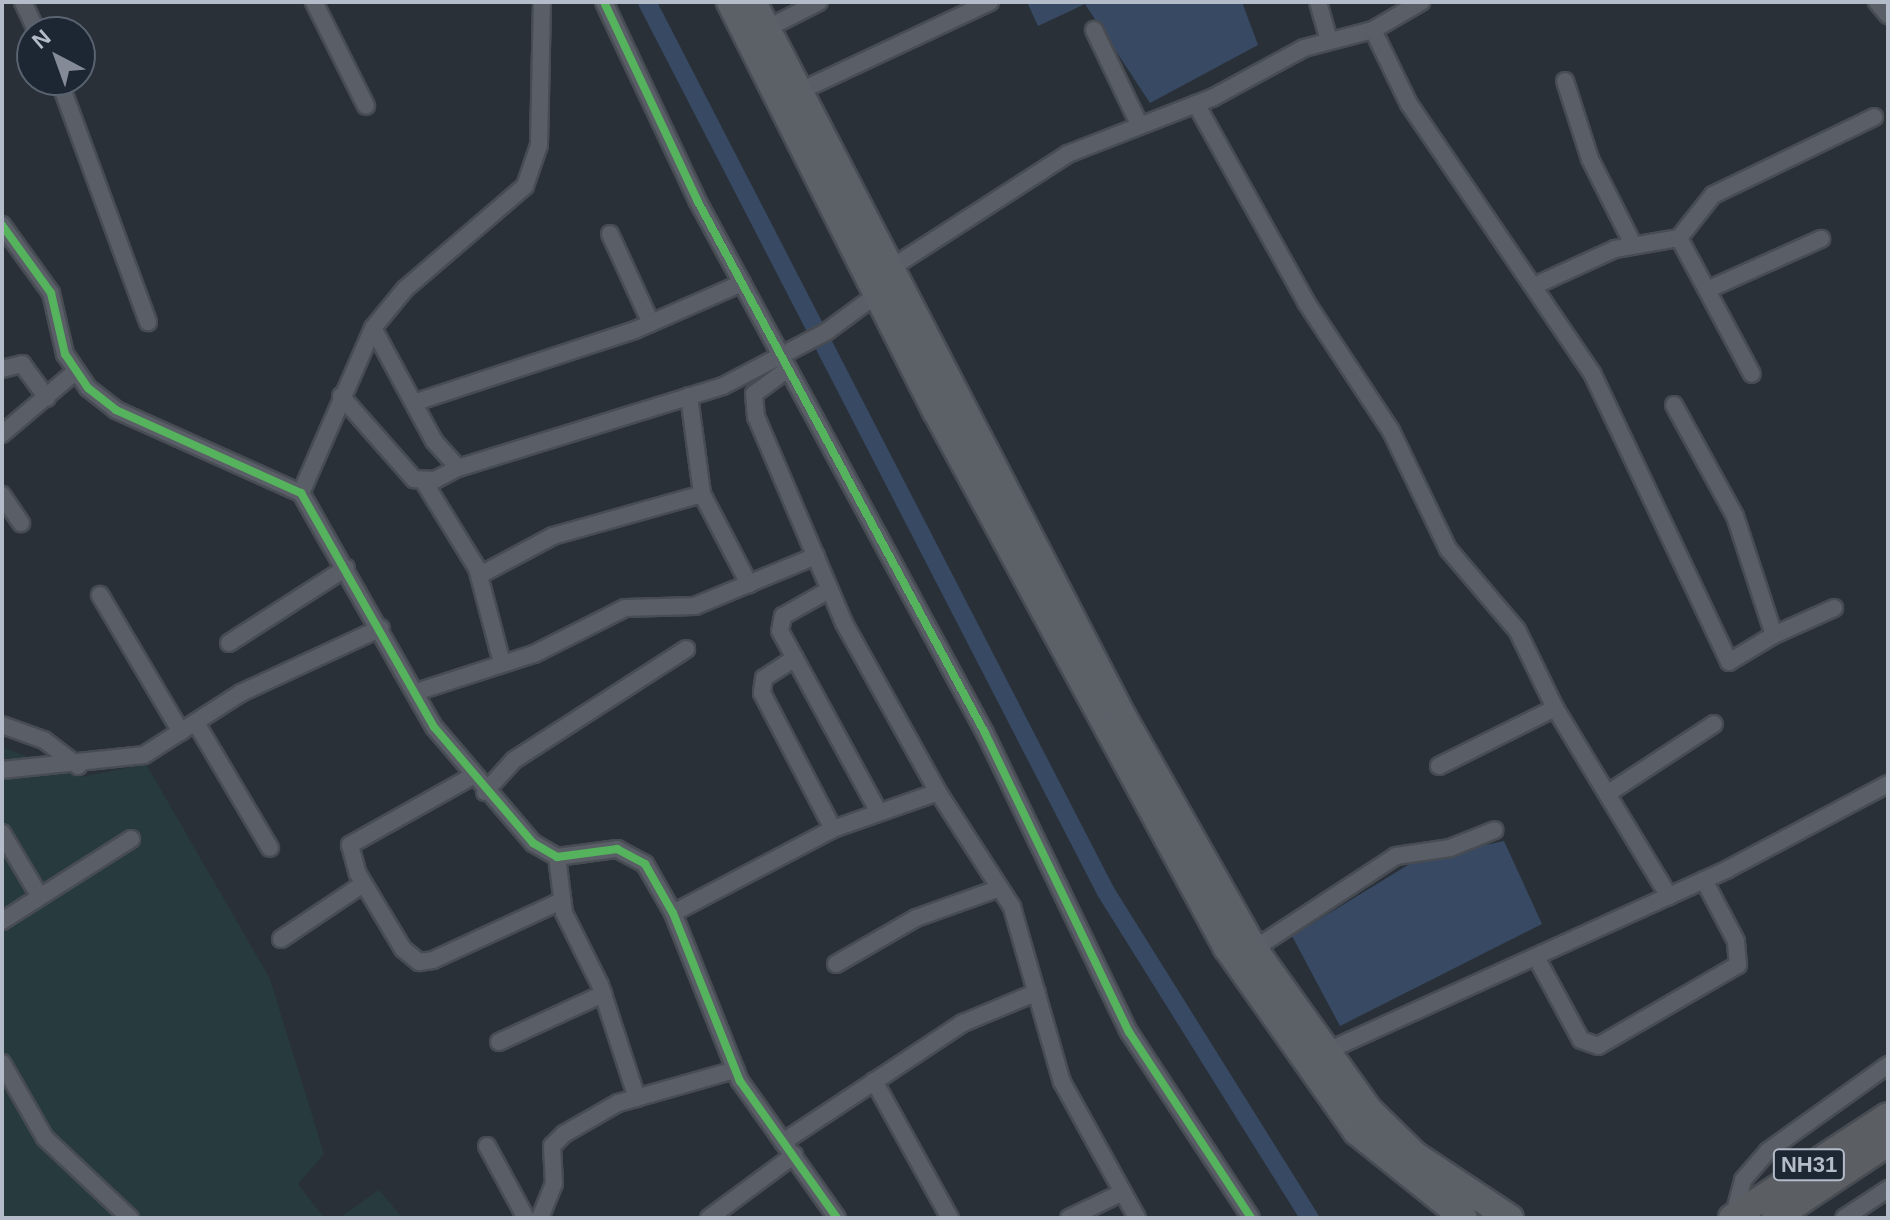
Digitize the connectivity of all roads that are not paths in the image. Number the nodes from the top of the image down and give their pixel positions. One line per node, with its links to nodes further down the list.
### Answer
1 (314, 2): 20 (street)
2 (542, 2): 34 (street)
3 (604, 2): 28 (street)
4 (730, 2): 14 (main road)
5 (753, 2): 14 (main road)
6 (819, 2): 14 (street)
7 (990, 2): 17 (street)
8 (1318, 2): 15 (street)
9 (1421, 2): 13 (street)
10 (1877, 2): 11 (street)
11 (1888, 15)
12 (1094, 30): 22 (street)
13 (1373, 30): 15 (street); 30 (street)
14 (757, 34): 17 (main road); 29 (main road)
15 (1329, 40): 19 (street)
16 (1565, 81): 27 (street)
17 (798, 92): 29 (main road)
18 (65, 96): 32 (street)
19 (1196, 104): 22 (street); 65 (street)
20 (366, 106)
21 (1874, 117): 25 (street)
22 (1140, 126): 29 (street)
23 (2, 225): 37 (street)
24 (610, 234): 33 (street)
25 (1679, 238): 27 (street); 31 (street)
26 (1821, 239): 31 (street)
27 (1633, 244): 30 (street)
28 (742, 283): 33 (street); 35 (street)
29 (887, 283): 35 (street); 93 (main road); 120 (main road)
30 (1534, 286): 59 (street)
31 (1709, 289): 38 (street)
32 (148, 322)
33 (651, 323): 42 (street)
34 (373, 328): 39 (street); 42 (street)
35 (788, 359): 40 (street); 51 (street); 119 (street)
36 (2, 369): 41 (street)
37 (74, 373): 41 (street); 47 (street)
38 (1752, 374)
39 (341, 396): 46 (street); 47 (street)
40 (689, 396): 45 (street); 48 (street)
41 (47, 398): 44 (street)
42 (416, 402): 45 (street)
43 (1674, 405): 59 (street)
44 (2, 434)
45 (458, 468): 46 (street)
46 (424, 482): 53 (street)
47 (301, 493): 52 (street)
48 (702, 494): 53 (street); 54 (street)
49 (2, 495): 50 (street)
50 (21, 523)
51 (816, 556): 54 (street); 55 (street)
52 (346, 568): 58 (street); 60 (street)
53 (480, 575): 63 (street)
54 (749, 584): 63 (street)
55 (829, 590): 62 (street); 75 (street)
56 (100, 595): 68 (street)
57 (1834, 608): 59 (street)
58 (381, 628): 64 (street); 68 (street)
59 (1774, 635)
60 (229, 643)
61 (686, 649): 74 (street)
62 (795, 658): 77 (street); 78 (street)
63 (502, 663): 64 (street)
64 (416, 692): 72 (street)
65 (1555, 708): 70 (street); 76 (street)
66 (1714, 724): 76 (street)
67 (2, 725): 69 (street)
68 (188, 728): 69 (street); 82 (street)
69 (78, 766): 71 (street)
70 (1439, 766)
71 (2, 770)
72 (471, 777): 74 (street); 85 (street)
73 (1888, 784): 84 (street)
74 (485, 792): 83 (street)
75 (938, 792): 77 (street); 86 (street)
76 (1610, 792): 87 (street)
77 (878, 811): 78 (street)
78 (833, 829): 90 (street)
79 (1495, 830): 93 (street)
80 (2, 833): 88 (street)
81 (131, 839): 88 (street)
82 (270, 848)
83 (557, 857): 89 (street); 90 (street)
84 (1704, 880): 87 (street); 94 (street)
85 (363, 884): 89 (street); 92 (street)
86 (1000, 888): 95 (street); 96 (street)
87 (1669, 896): 94 (street)
88 (40, 897): 91 (street)
89 (561, 901): 97 (street)
90 (673, 913): 102 (street)
91 (2, 921)
92 (281, 939)
93 (1254, 949): 99 (main road)
94 (1536, 957): 99 (street)
95 (836, 964)
96 (1037, 992): 103 (street); 109 (street)
97 (603, 994): 98 (street); 104 (street)
98 (499, 1042)
99 (1325, 1052): 121 (main road)
100 (2, 1063): 111 (street)
101 (1888, 1065): 122 (street)
102 (735, 1070): 104 (street); 108 (street)
103 (874, 1081): 108 (street); 116 (street)
104 (637, 1098): 113 (street)
105 (1888, 1116): 122 (highway, NH31)
106 (1888, 1143): 123 (highway, NH31)
107 (487, 1146): 112 (street)
108 (788, 1149): 114 (street); 115 (street)
109 (1117, 1195): 117 (street); 118 (street)
110 (1885, 1196): 124 (street)
111 (130, 1218)
112 (526, 1218)
113 (540, 1218)
114 (709, 1218)
115 (837, 1218)
116 (950, 1218)
117 (1069, 1218)
118 (1137, 1218)
119 (1251, 1218)
120 (1464, 1218)
121 (1510, 1218)
122 (1732, 1218)
123 (1775, 1218)
124 (1844, 1218)

